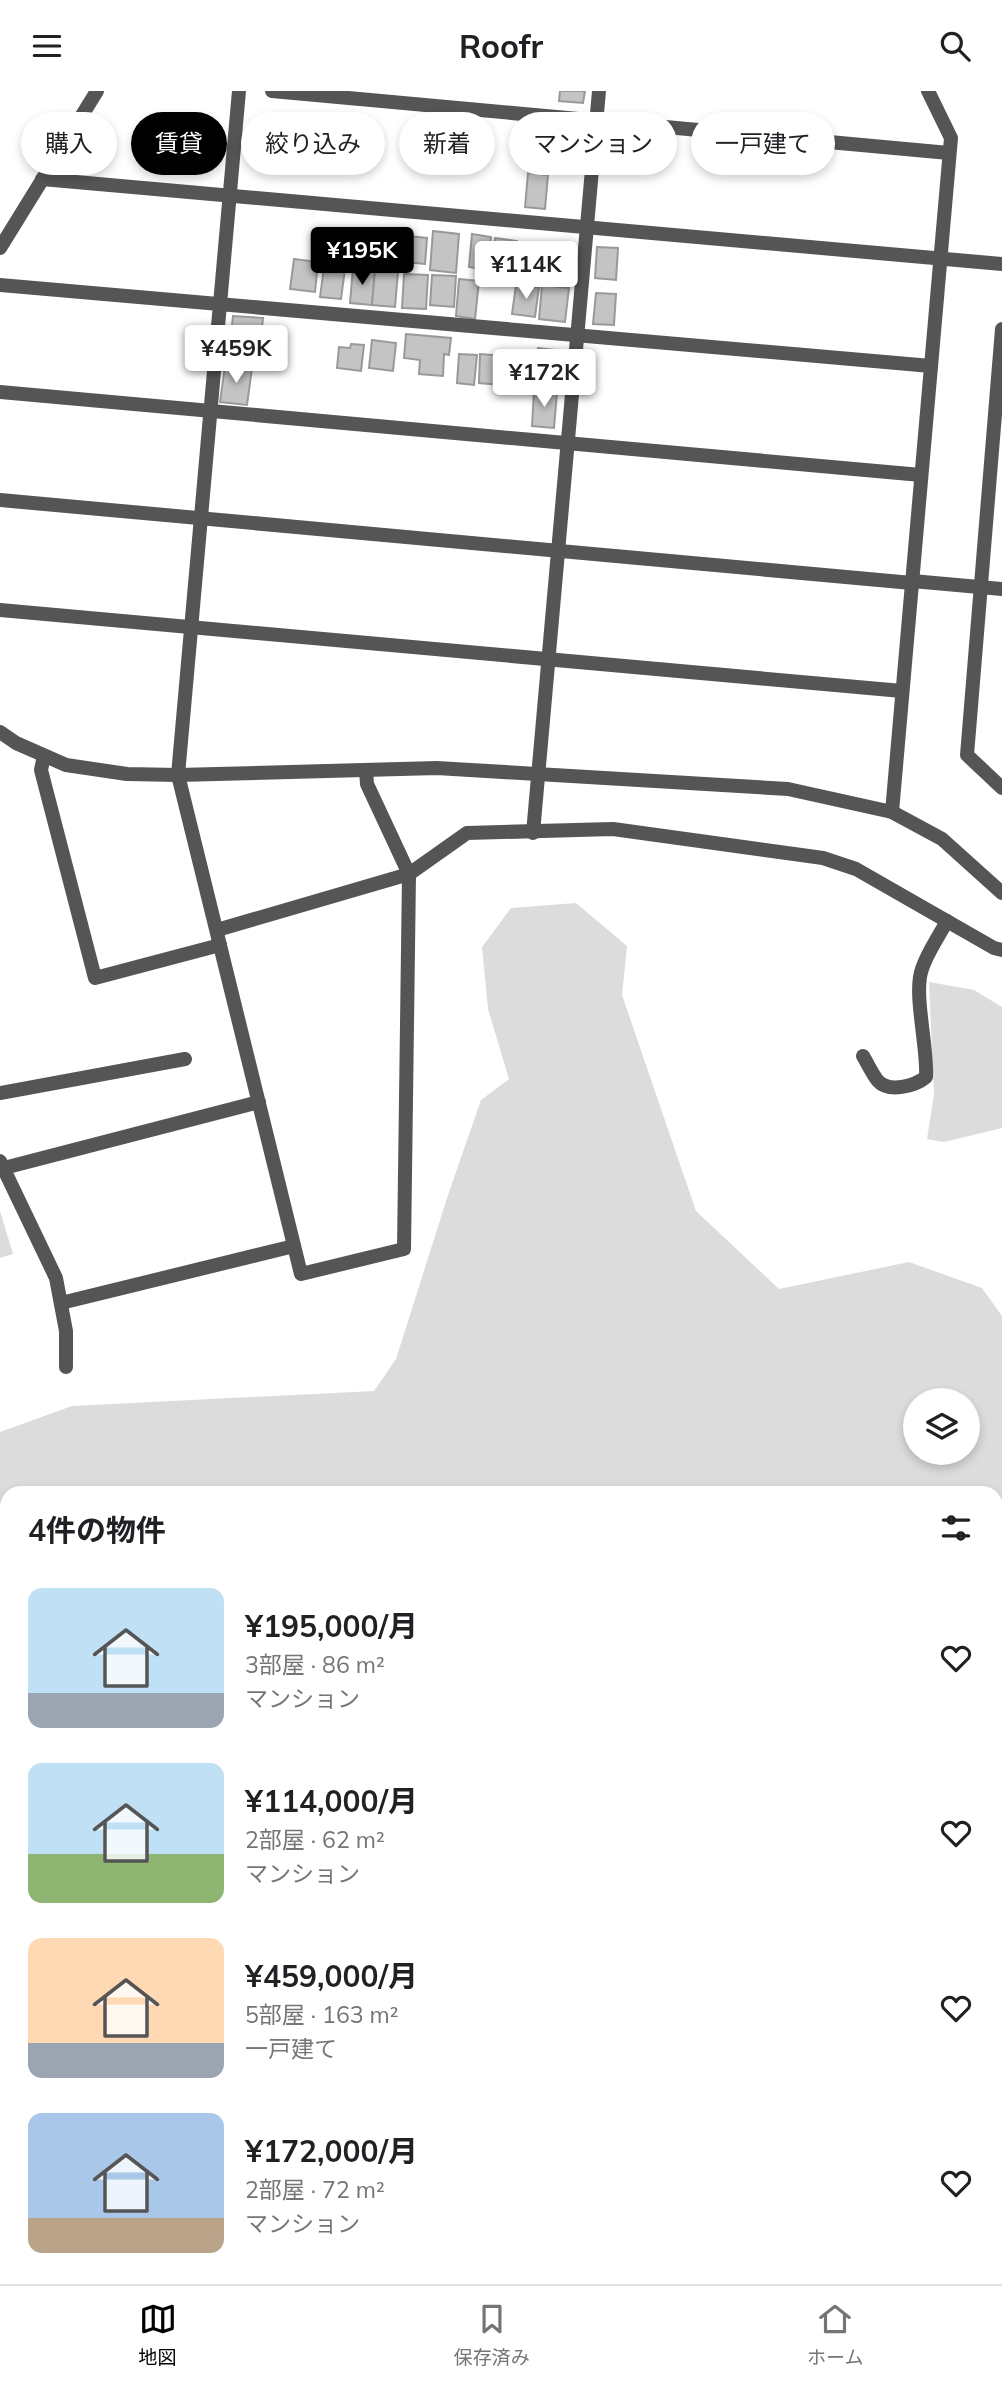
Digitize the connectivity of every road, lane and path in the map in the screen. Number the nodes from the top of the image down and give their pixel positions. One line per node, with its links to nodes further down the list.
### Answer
1 (97, 91): 11 (street)
2 (239, 91): 12 (street)
3 (271, 91): 6 (street)
4 (599, 91): 7 (street)
5 (928, 91): 9 (street)
6 (509, 112)
7 (597, 112)
8 (677, 128): 9 (street)
9 (949, 153): 15 (street)
10 (591, 175): 13 (street)
11 (42, 179): 12 (street); 14 (street)
12 (229, 196): 13 (street); 18 (street)
13 (587, 229): 15 (street); 20 (street)
14 (0, 248)
15 (940, 258): 16 (street); 21 (street)
16 (1002, 264)
17 (0, 285): 18 (street)
18 (220, 303): 20 (street); 23 (street)
19 (1002, 329): 30 (street)
20 (577, 336): 21 (street); 24 (street)
21 (931, 366): 25 (street)
22 (0, 392): 23 (street)
23 (210, 412): 24 (street); 27 (street)
24 (567, 443): 25 (street); 28 (street)
25 (921, 475): 29 (street)
26 (0, 500): 27 (street)
27 (201, 517): 28 (street); 33 (street)
28 (558, 550): 29 (street); 34 (street)
29 (912, 582): 30 (street); 35 (street)
30 (981, 587): 31 (street); 41 (street)
31 (1002, 589)
32 (0, 610): 33 (street)
33 (191, 626): 34 (street); 39 (street)
34 (549, 658): 35 (street); 40 (street)
35 (902, 691): 42 (street)
36 (0, 732): 37 (street)
37 (44, 756): 39 (street); 48 (street)
38 (366, 770): 39 (street); 40 (street); 44 (street)
39 (178, 775): 47 (street)
40 (538, 775): 42 (street); 43 (street)
41 (1002, 788)
42 (892, 812): 45 (street)
43 (533, 832): 44 (street); 46 (street)
44 (410, 874): 47 (street); 55 (street)
45 (1002, 893)
46 (947, 921): 49 (street); 50 (street)
47 (216, 930): 48 (street)
48 (220, 945): 53 (street)
49 (1002, 950)
50 (863, 1056)
51 (185, 1059): 52 (street)
52 (0, 1093)
53 (259, 1102): 54 (street); 55 (street)
54 (2, 1165): 56 (street)
55 (294, 1245): 56 (street)
56 (61, 1303): 57 (street)
57 (66, 1367)

